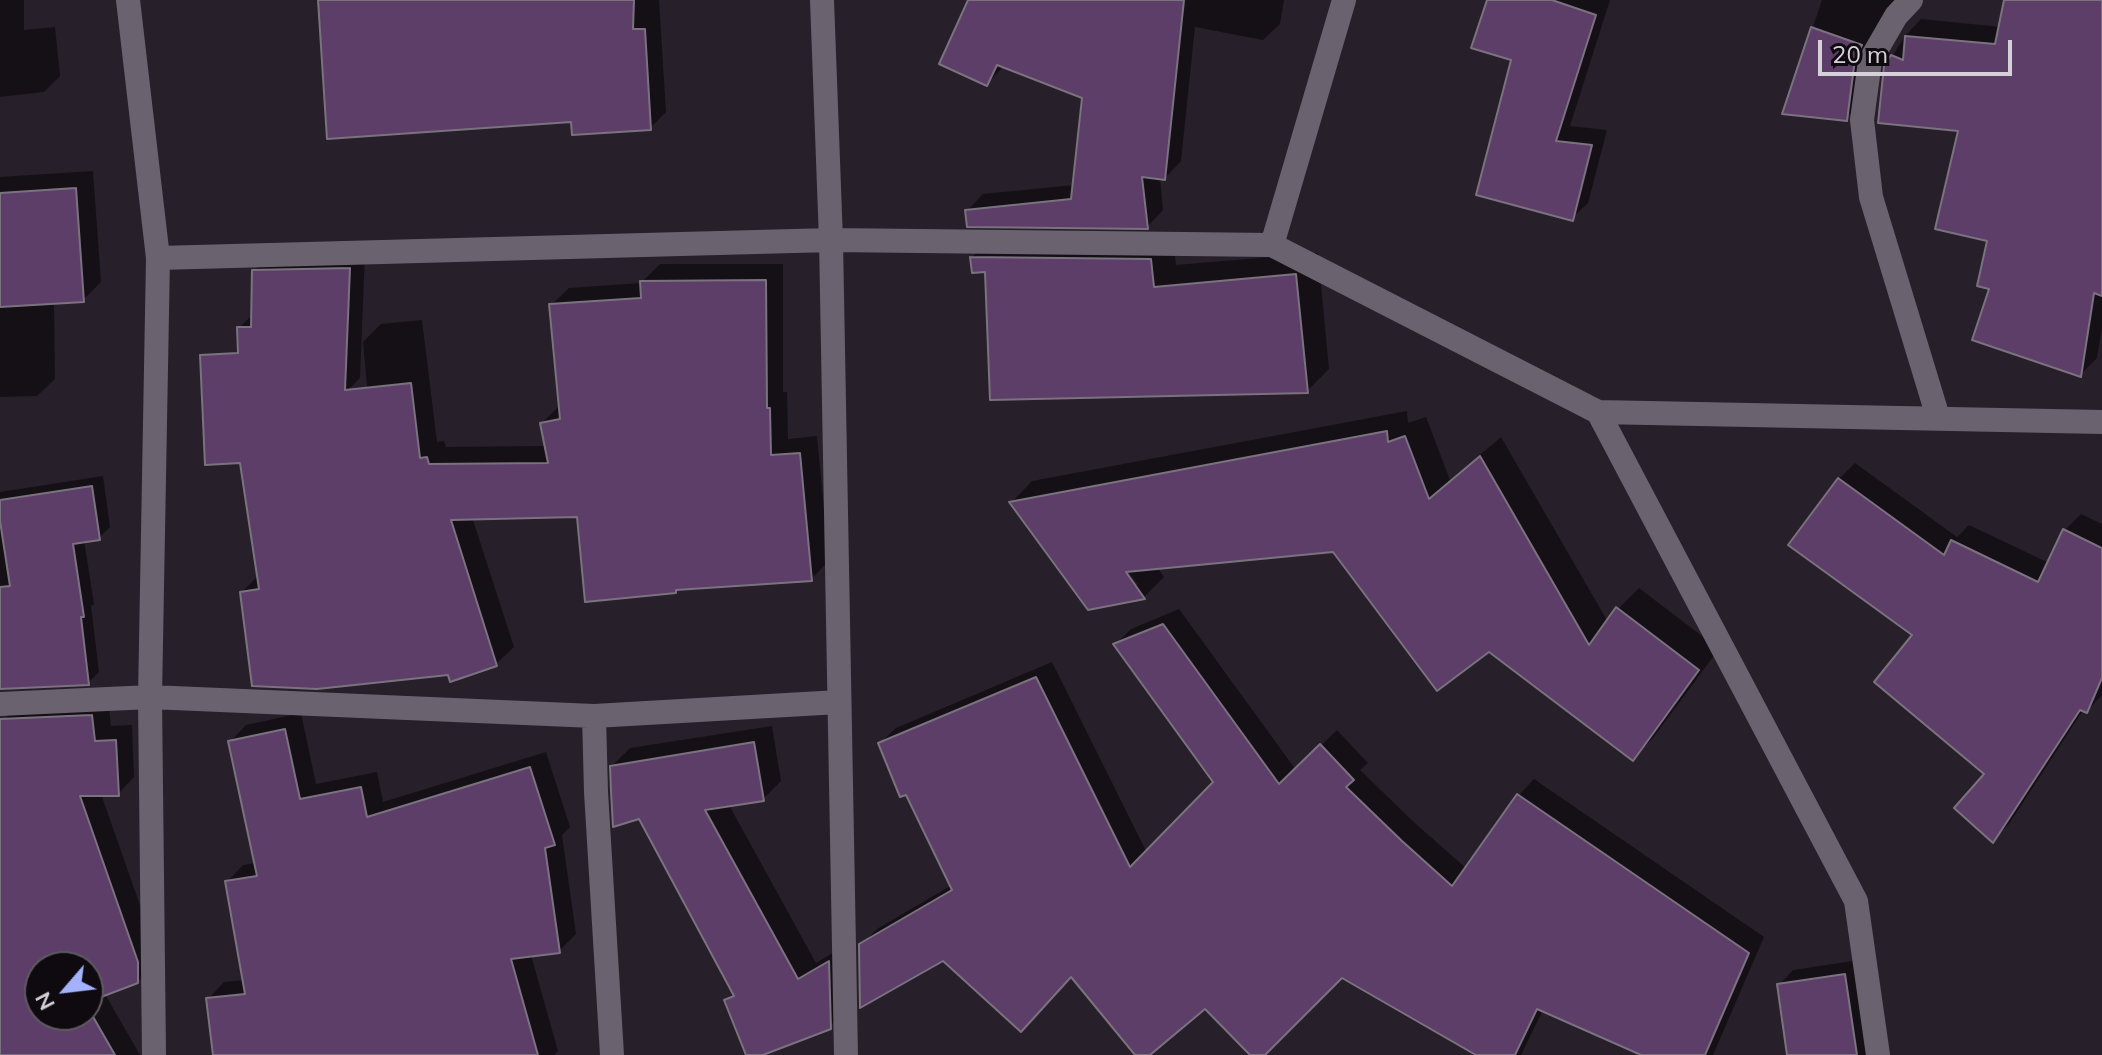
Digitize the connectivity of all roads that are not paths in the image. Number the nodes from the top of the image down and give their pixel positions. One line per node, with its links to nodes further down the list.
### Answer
1 (128, 0): 7 (street)
2 (822, 0): 5 (street)
3 (1344, 0): 6 (street)
4 (1911, 0): 9 (street)
5 (831, 240): 6 (street); 7 (street); 12 (street)
6 (1272, 245): 8 (street)
7 (158, 258): 11 (street)
8 (1598, 412): 9 (street); 18 (street)
9 (1938, 417): 10 (street)
10 (2102, 422)
11 (150, 697): 13 (street); 14 (street); 15 (street)
12 (839, 702): 14 (street); 17 (street)
13 (0, 704)
14 (594, 716): 16 (street)
15 (154, 1055)
16 (612, 1055)
17 (846, 1055)
18 (1878, 1055)

